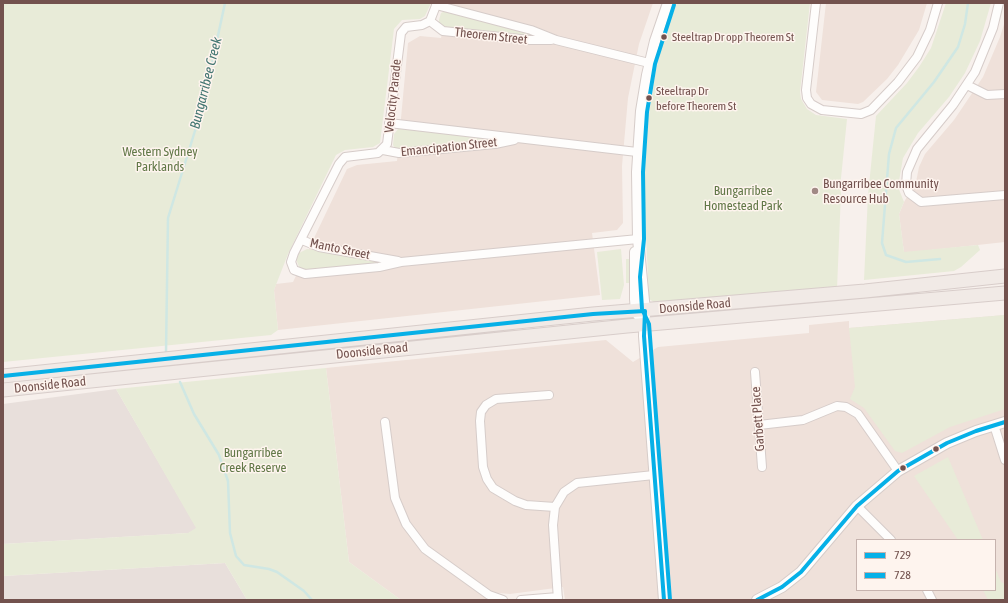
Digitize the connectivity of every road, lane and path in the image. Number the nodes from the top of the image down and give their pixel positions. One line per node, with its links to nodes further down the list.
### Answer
1 (668, 3): 8 (street)
2 (816, 3): 3 (street)
3 (938, 3)
4 (999, 3): 9 (street)
5 (436, 4): 6 (street); 7 (street, Theorem Street)
6 (430, 21): 7 (street, Theorem Street); 11 (street, Velocity Parade)
7 (556, 40): 8 (street, Theorem Street)
8 (649, 63): 14 (street)
9 (967, 85): 10 (street); 15 (street)
10 (1005, 94)
11 (390, 123): 12 (street, Emancipation Street); 13 (street, Velocity Parade)
12 (516, 139): 13 (street, Emancipation Street); 14 (street, Emancipation Street)
13 (383, 150): 17 (street, Velocity Parade)
14 (638, 152): 16 (street)
15 (1005, 195)
16 (638, 239): 18 (street, Manto Street); 21 (street)
17 (302, 240): 18 (street, Manto Street); 18 (street, Manto Street)
18 (401, 262)
19 (1005, 276): 21 (main road, Doonside Road)
20 (1005, 293): 22 (main road, Doonside Road)
21 (640, 311): 22 (street); 24 (main road, Doonside Road)
22 (643, 324): 25 (main road, Doonside Road); 34 (street)
23 (755, 372): 29 (street, Garbett Place)
24 (3, 376)
25 (3, 390)
26 (549, 395): 36 (street)
27 (385, 422): 40 (street)
28 (1005, 422): 30 (street)
29 (759, 425): 32 (street, Garbett Place); 33 (street)
30 (994, 425): 31 (street); 33 (street)
31 (1005, 460)
32 (762, 467)
33 (898, 471): 35 (street)
34 (654, 475): 36 (street); 42 (street)
35 (857, 506): 37 (street); 43 (street)
36 (554, 508): 39 (street)
37 (891, 539)
38 (928, 591): 44 (street)
39 (558, 598): 41 (street)
40 (503, 600)
41 (521, 600)
42 (664, 600)
43 (757, 600)
44 (932, 600)

